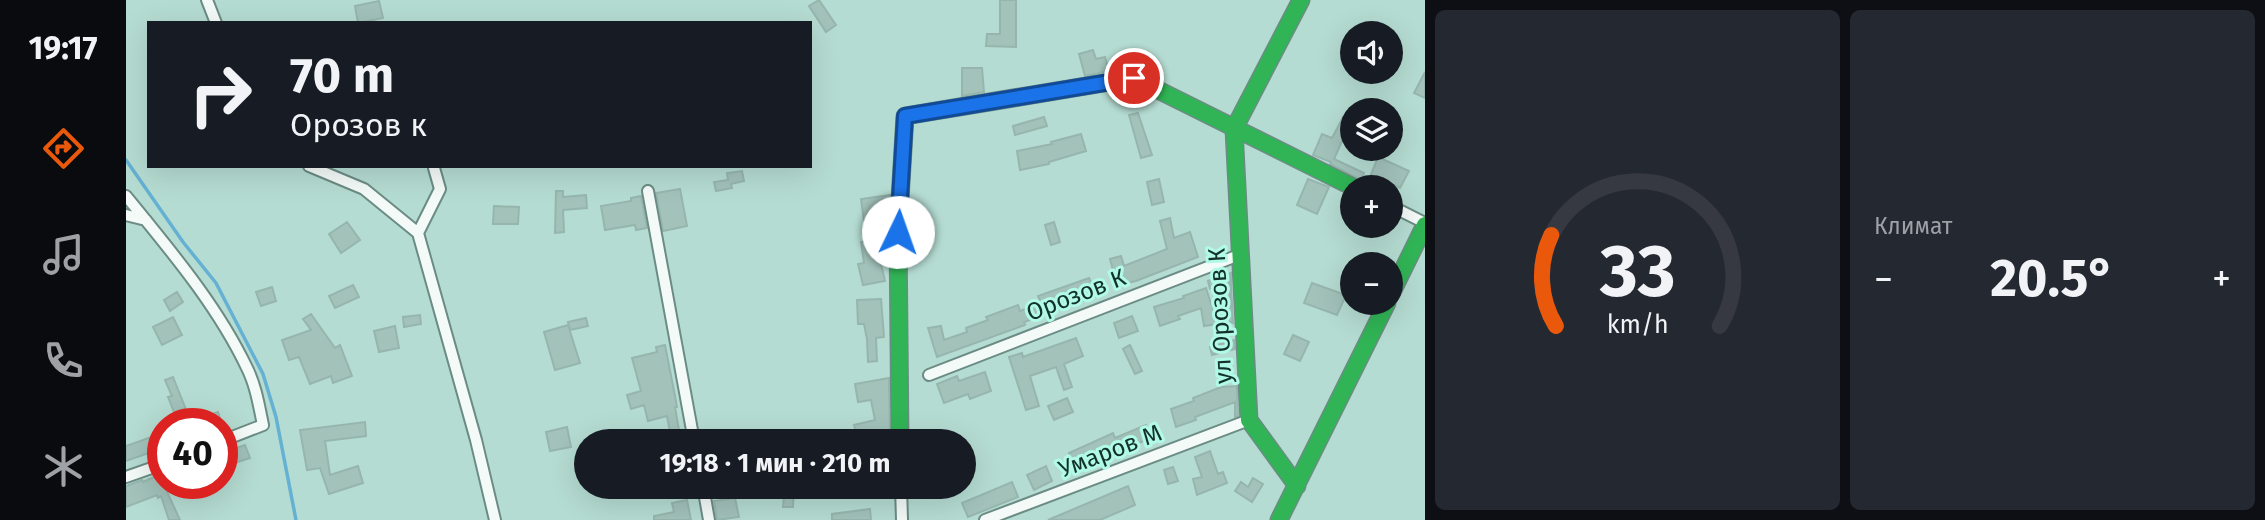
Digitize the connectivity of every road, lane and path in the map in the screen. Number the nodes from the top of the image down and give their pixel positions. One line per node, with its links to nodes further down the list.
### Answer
1 (207, 0): 3 (street)
2 (1301, 0): 4 (main road, ул Орозов К)
3 (215, 21)
4 (1234, 129): 7 (main road); 15 (main road, ул Орозов К); 21 (main road)
5 (315, 168): 14 (street)
6 (433, 168): 14 (street)
7 (1340, 181)
8 (648, 191): 20 (street)
9 (126, 196): 12 (street)
10 (1403, 212): 13 (street)
11 (126, 215): 12 (street)
12 (146, 220): 22 (street)
13 (1425, 224): 16 (main road)
14 (418, 233): 28 (street)
15 (1239, 255): 18 (street, Орозов К); 19 (main road, ул Орозов К)
16 (1403, 269)
17 (1381, 315): 25 (main road)
18 (929, 374)
19 (1249, 420): 25 (main road); 31 (street, Умаров М)
20 (692, 429)
21 (900, 429)
22 (238, 435)
23 (147, 470): 24 (street)
24 (126, 477)
25 (1297, 486): 32 (main road)
26 (705, 499): 29 (street)
27 (901, 499): 30 (street)
28 (495, 520)
29 (709, 520)
30 (902, 520)
31 (985, 520)
32 (1279, 520)

